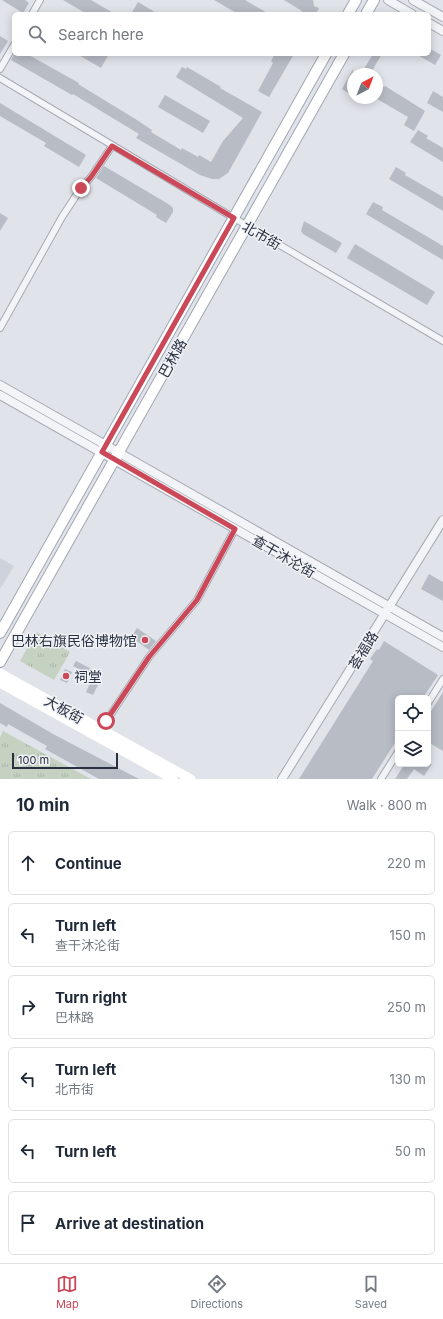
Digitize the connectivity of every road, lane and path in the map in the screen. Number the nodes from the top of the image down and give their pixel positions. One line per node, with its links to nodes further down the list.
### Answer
1 (40, 0): 6 (street)
2 (356, 0): 7 (main road)
3 (374, 0): 8 (main road)
4 (388, 0): 9 (street)
5 (413, 0): 10 (street)
6 (33, 12)
7 (349, 12)
8 (367, 12)
9 (409, 12)
10 (443, 17)
11 (431, 25): 12 (street)
12 (443, 31)
13 (12, 48): 16 (street)
14 (325, 56): 19 (main road, 巴林路)
15 (343, 56): 20 (main road, 巴林路)
16 (0, 69)
17 (0, 78): 18 (street, 北市街)
18 (112, 146): 19 (street, 北市街); 21 (street)
19 (234, 218): 20 (street, 北市街); 25 (main road, 巴林路)
20 (246, 226): 22 (street, 北市街); 26 (main road, 巴林路)
21 (0, 328)
22 (443, 341)
23 (0, 385): 25 (street, 查干沐沦街)
24 (0, 395): 25 (street, 查干沐沦街)
25 (104, 449): 26 (street, 查干沐沦街); 30 (main road, 巴林路)
26 (116, 456): 28 (street, 查干沐沦街); 29 (street, 查干沐沦街); 33 (main road, 巴林路)
27 (443, 520): 29 (street, 荟福路)
28 (235, 529): 29 (street, 查干沐沦街); 38 (street)
29 (387, 610): 31 (street, 查干沐沦街); 32 (street, 查干沐沦街); 42 (street, 荟福路)
30 (0, 633)
31 (443, 637)
32 (443, 647)
33 (0, 662)
34 (0, 673): 38 (main road, 大板街)
35 (443, 679): 37 (street)
36 (0, 683): 40 (main road, 大板街)
37 (431, 699)
38 (101, 729): 41 (main road, 大板街)
39 (395, 757): 43 (street)
40 (173, 779)
41 (191, 779)
42 (282, 779)
43 (381, 779)

